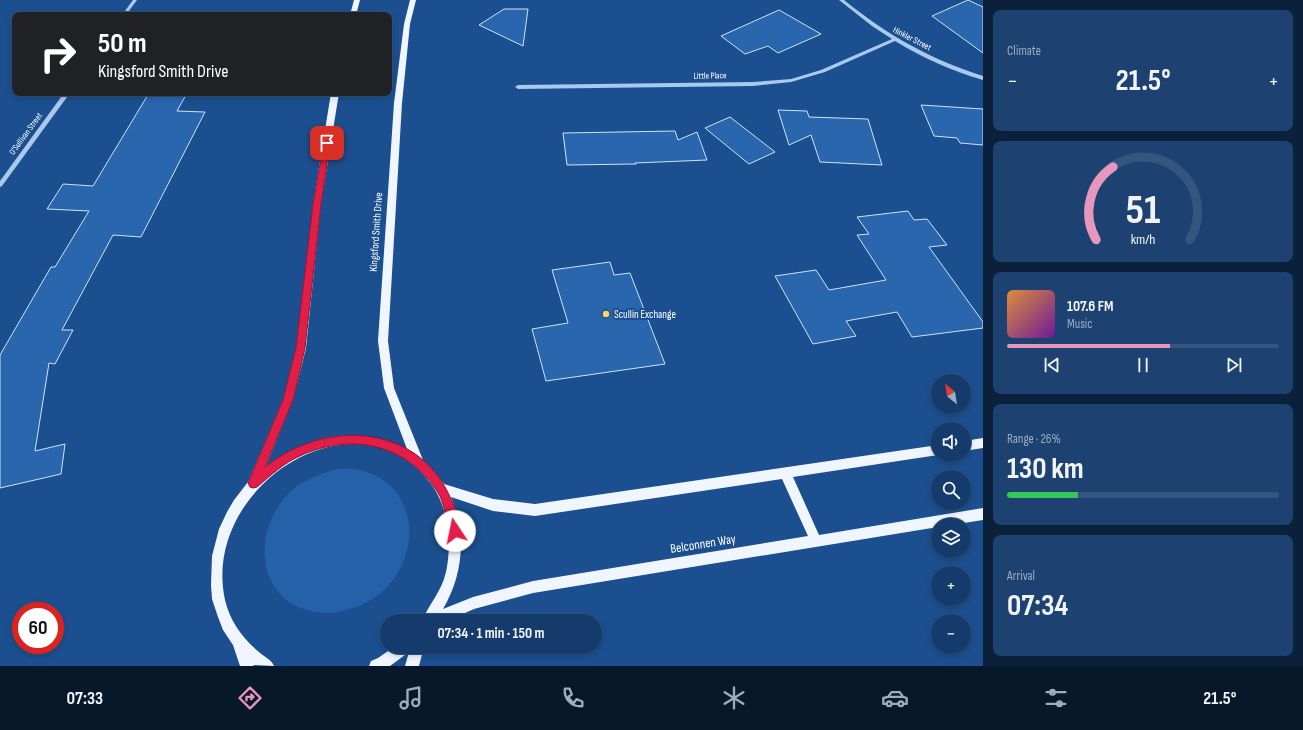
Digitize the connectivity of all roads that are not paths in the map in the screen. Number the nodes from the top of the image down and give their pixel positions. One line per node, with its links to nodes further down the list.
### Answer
1 (135, 0): 5 (street)
2 (357, 0): 6 (main road)
3 (412, 0): 16 (main road, Kingsford Smith Drive)
4 (841, 0): 7 (street, Hinkler Street)
5 (126, 12)
6 (354, 12)
7 (894, 40): 8 (street, Hinkler Street); 9 (street, Little Place)
8 (983, 78)
9 (518, 87)
10 (65, 96): 12 (street, O'Sullivan Street)
11 (335, 96): 18 (main road)
12 (0, 185)
13 (983, 443): 14 (main road)
14 (971, 445)
15 (931, 451): 17 (main road)
16 (418, 462): 18 (main road); 19 (main road)
17 (785, 473): 19 (main road); 21 (main road)
18 (253, 483): 24 (main road)
19 (442, 489): 22 (main road)
20 (983, 514): 21 (main road, Belconnen Way)
21 (816, 541): 23 (main road, Belconnen Way)
22 (434, 614)
23 (447, 614)
24 (240, 644): 27 (main road); 28 (main road)
25 (395, 654): 29 (main road)
26 (415, 654): 30 (main road)
27 (247, 666)
28 (267, 666)
29 (376, 666)
30 (412, 666)

